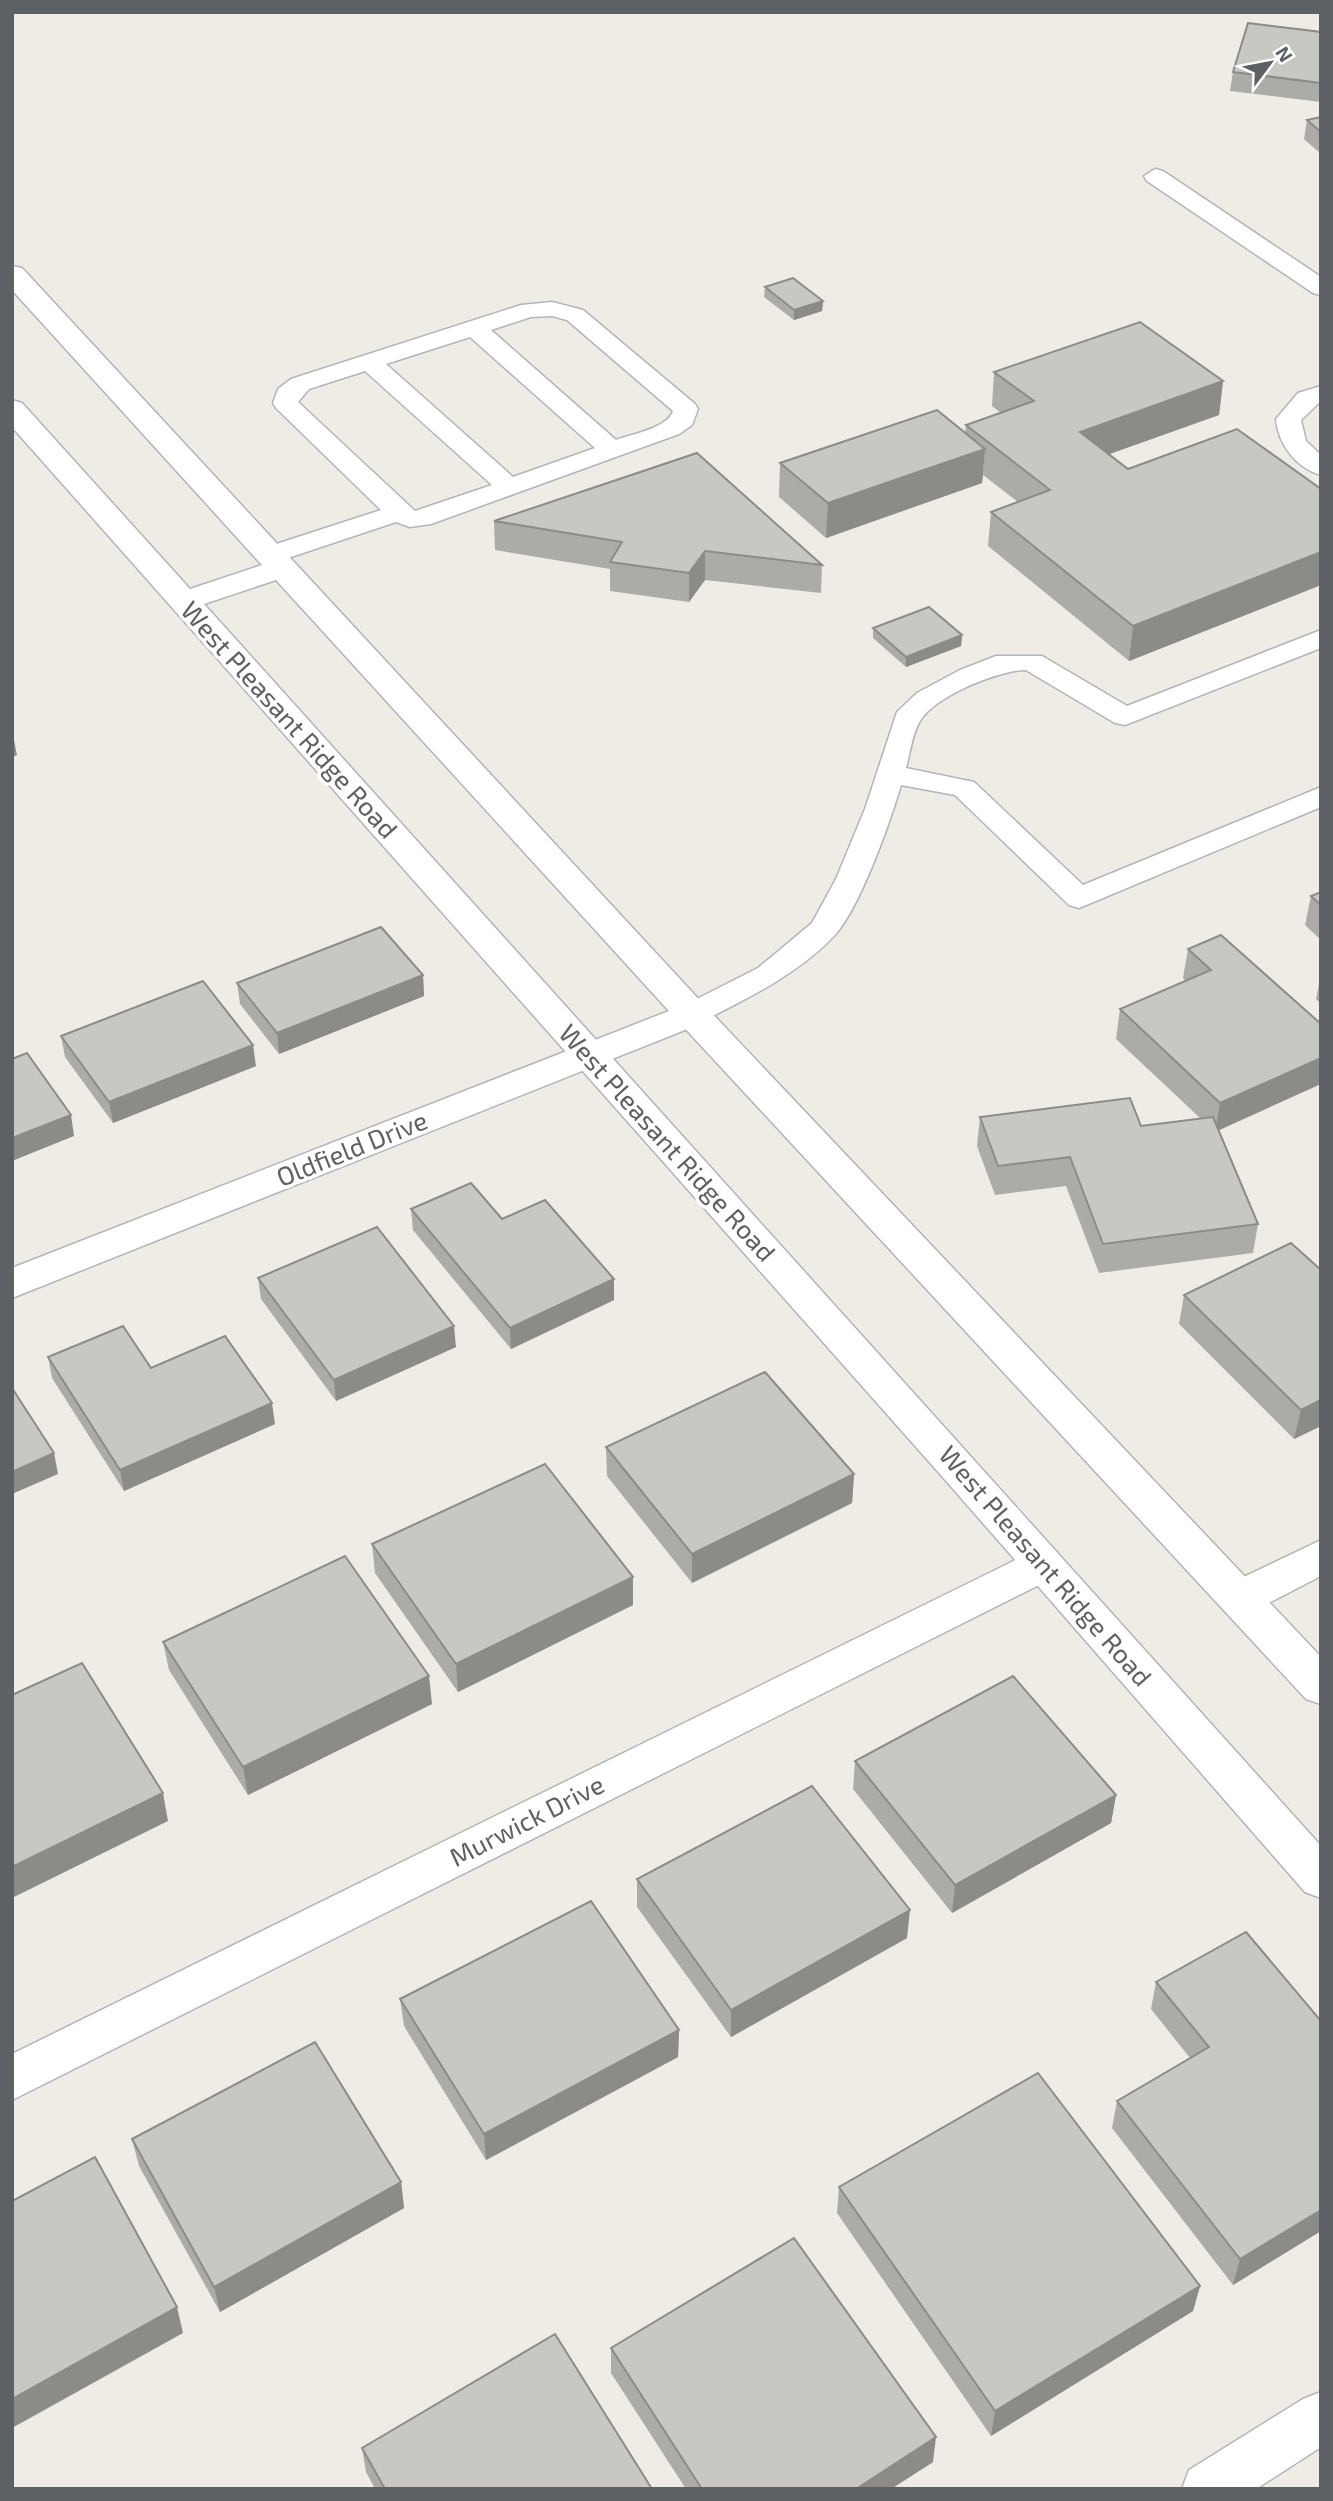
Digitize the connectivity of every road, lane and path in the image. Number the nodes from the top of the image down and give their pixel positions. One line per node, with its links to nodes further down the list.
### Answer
1 (1155, 176): 3 (lane)
2 (12, 274): 12 (main road)
3 (1321, 288)
4 (474, 328): 5 (lane); 8 (lane); 8 (lane)
5 (369, 362): 10 (lane); 11 (lane)
6 (1321, 393): 9 (lane)
7 (12, 410): 13 (main road, West Pleasant Ridge Road)
8 (613, 450): 10 (lane)
9 (1321, 467)
10 (509, 487): 11 (lane)
11 (398, 513): 12 (lane)
12 (276, 562): 13 (main road); 17 (main road)
13 (183, 601): 18 (main road, West Pleasant Ridge Road)
14 (1321, 638): 15 (lane)
15 (889, 774): 16 (lane); 17 (lane)
16 (1321, 796)
17 (692, 1014): 18 (main road, Oldfield Drive); 22 (main road)
18 (589, 1056): 19 (main road, Oldfield Drive); 21 (main road, West Pleasant Ridge Road)
19 (12, 1284)
20 (1321, 1556): 22 (main road)
21 (1042, 1564): 24 (main road, West Pleasant Ridge Road); 25 (main road, Murwick Drive)
22 (1240, 1598): 23 (main road)
23 (1321, 1686)
24 (1321, 1878)
25 (12, 2078)
26 (1321, 2417): 27 (main road)
27 (1208, 2489)

